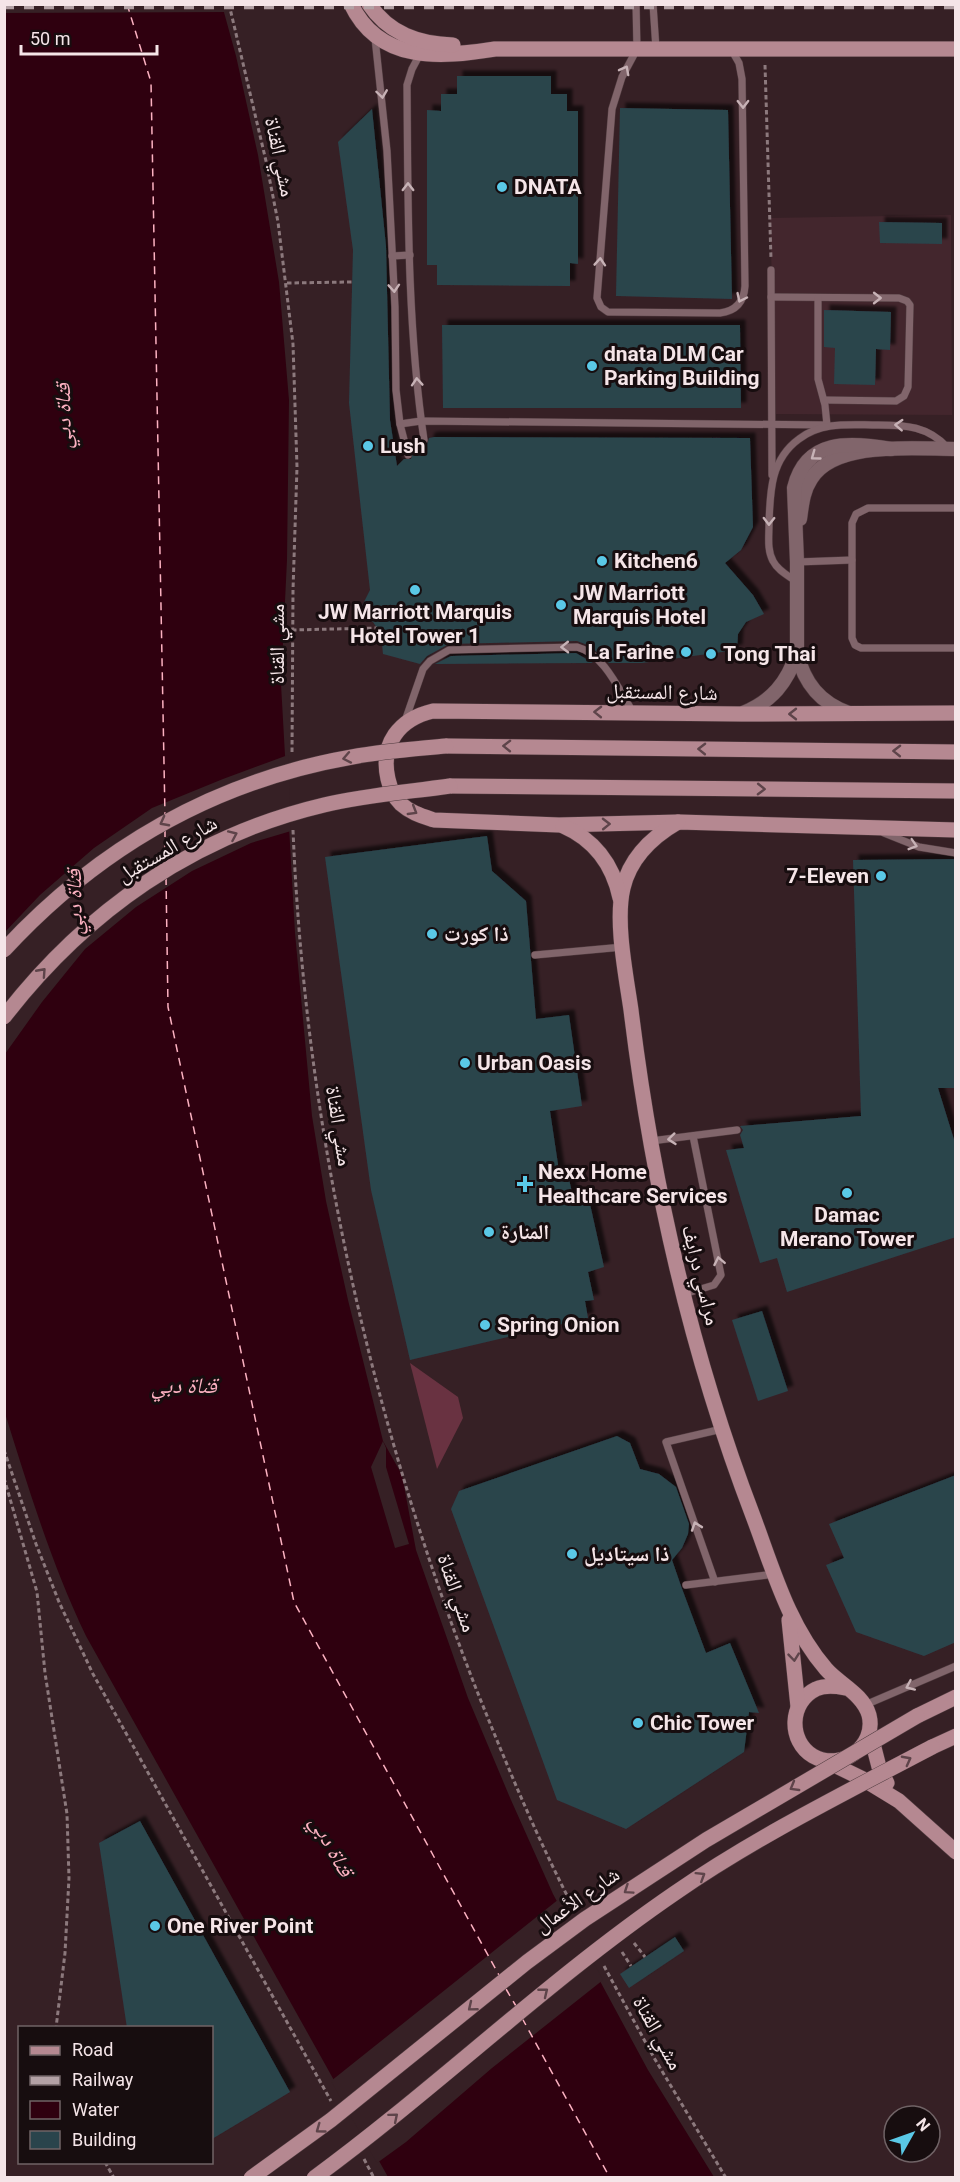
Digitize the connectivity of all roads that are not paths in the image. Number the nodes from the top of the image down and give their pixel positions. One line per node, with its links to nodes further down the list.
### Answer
1 (351, 4): 5 (street)
2 (369, 4): 7 (street)
3 (636, 4): 8 (lane)
4 (653, 4): 9 (lane)
5 (374, 36): 11 (street); 13 (lane, one-way to 13)
6 (731, 48): 8 (lane, one-way to 8); 9 (street); 10 (street)
7 (495, 49): 8 (street); 11 (street)
8 (637, 49): 9 (street)
9 (656, 49)
10 (956, 49)
11 (420, 54): 12 (lane, one-way to 11)
12 (410, 255): 13 (lane); 18 (lane, one-way to 12)
13 (392, 256): 19 (lane, one-way to 19)
14 (771, 270): 15 (lane)
15 (771, 297): 16 (lane); 21 (lane)
16 (819, 298): 17 (lane); 17 (lane, one-way to 17)
17 (824, 400): 20 (lane)
18 (422, 422): 19 (lane); 21 (lane); 22 (lane)
19 (400, 424): 24 (lane)
20 (827, 425): 21 (lane); 23 (lane, one-way to 20); 25 (lane)
21 (771, 426): 25 (lane)
22 (424, 440)
23 (953, 449): 28 (street)
24 (408, 456)
25 (772, 480): 29 (lane, one-way to 29)
26 (956, 508): 27 (lane)
27 (852, 560): 28 (lane); 30 (lane)
28 (797, 562): 29 (street)
29 (797, 582): 31 (street)
30 (956, 648)
31 (797, 653): 34 (street); 35 (street)
32 (633, 712): 34 (street, شارع المستقبل); 36 (street, شارع المستقبل, one-way to 36); 36 (lane, one-way to 36)
33 (956, 713): 35 (street, شارع المستقبل)
34 (741, 714): 35 (street, شارع المستقبل, one-way to 34)
35 (851, 714)
36 (405, 723): 40 (street, one-way to 40)
37 (956, 752): 46 (street, شارع المستقبل, one-way to 46, bridge)
38 (956, 791): 48 (street, شارع المستقبل, one-way to 38, bridge)
39 (679, 822): 40 (street, one-way to 39); 41 (street); 44 (street, مراسي درايف)
40 (559, 825): 44 (street, مراسي درايف)
41 (874, 827): 42 (street); 43 (lane, one-way to 43)
42 (956, 830)
43 (956, 853)
44 (621, 904): 45 (street, مراسي درايف)
45 (623, 947): 47 (lane); 51 (street, مراسي درايف)
46 (4, 950)
47 (535, 955)
48 (4, 1017)
49 (737, 1130): 50 (lane)
50 (693, 1136): 51 (lane, one-way to 51); 52 (lane, one-way to 50)
51 (650, 1141): 52 (street, مراسي درايف)
52 (684, 1294): 53 (street, مراسي درايف)
53 (723, 1429): 54 (street, مراسي درايف); 55 (lane, one-way to 53)
54 (775, 1574): 55 (lane); 57 (street, مراسي درايف)
55 (715, 1582): 56 (lane)
56 (686, 1585)
57 (788, 1608): 59 (street, مراسي درايف); 62 (street, مراسي درايف, one-way to 62)
58 (956, 1666): 61 (lane, one-way to 61)
59 (845, 1688): 61 (street); 62 (street)
60 (956, 1697): 68 (street, شارع الأعمال, one-way to 68, bridge)
61 (865, 1705): 63 (street)
62 (798, 1707): 65 (street)
63 (870, 1729): 65 (street); 66 (street)
64 (956, 1736): 69 (street, one-way to 64, bridge)
65 (825, 1761): 66 (street)
66 (899, 1801): 67 (street)
67 (956, 1852)
68 (250, 2178)
69 (314, 2178)

